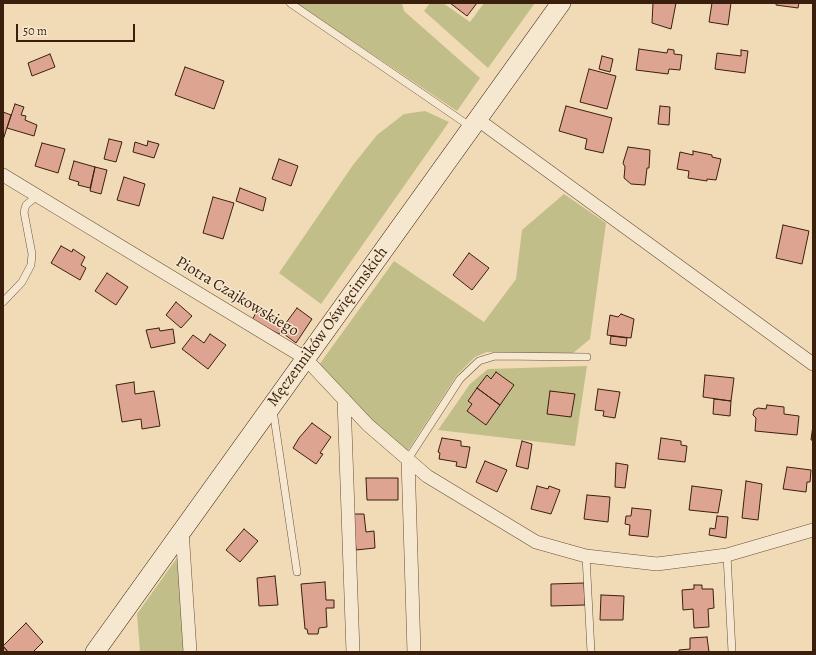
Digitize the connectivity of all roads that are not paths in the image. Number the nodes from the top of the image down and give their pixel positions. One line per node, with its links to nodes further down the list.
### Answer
1 (290, 3): 3 (lane)
2 (561, 3): 3 (main road, Męczenników Oświęcimskich)
3 (474, 124): 8 (main road, Męczenników Oświęcimskich); 9 (street)
4 (3, 175): 5 (street, Piotra Czajkowskiego)
5 (37, 196): 6 (lane); 8 (street, Piotra Czajkowskiego)
6 (3, 302)
7 (587, 357): 12 (lane)
8 (305, 358): 10 (street, Piotra Czajkowskiego); 11 (main road, Męczenników Oświęcimskich)
9 (813, 364)
10 (344, 399): 12 (street, Piotra Czajkowskiego); 20 (street)
11 (272, 405): 13 (main road, Męczenników Oświęcimskich); 17 (lane)
12 (408, 460): 16 (street, Piotra Czajkowskiego); 21 (street)
13 (182, 530): 18 (main road, Męczenników Oświęcimskich); 19 (street)
14 (813, 530): 15 (street, Piotra Czajkowskiego)
15 (727, 555): 16 (street, Piotra Czajkowskiego); 23 (lane)
16 (586, 556): 22 (lane)
17 (296, 572)
18 (95, 652)
19 (190, 652)
20 (352, 652)
21 (414, 652)
22 (591, 652)
23 (732, 652)

